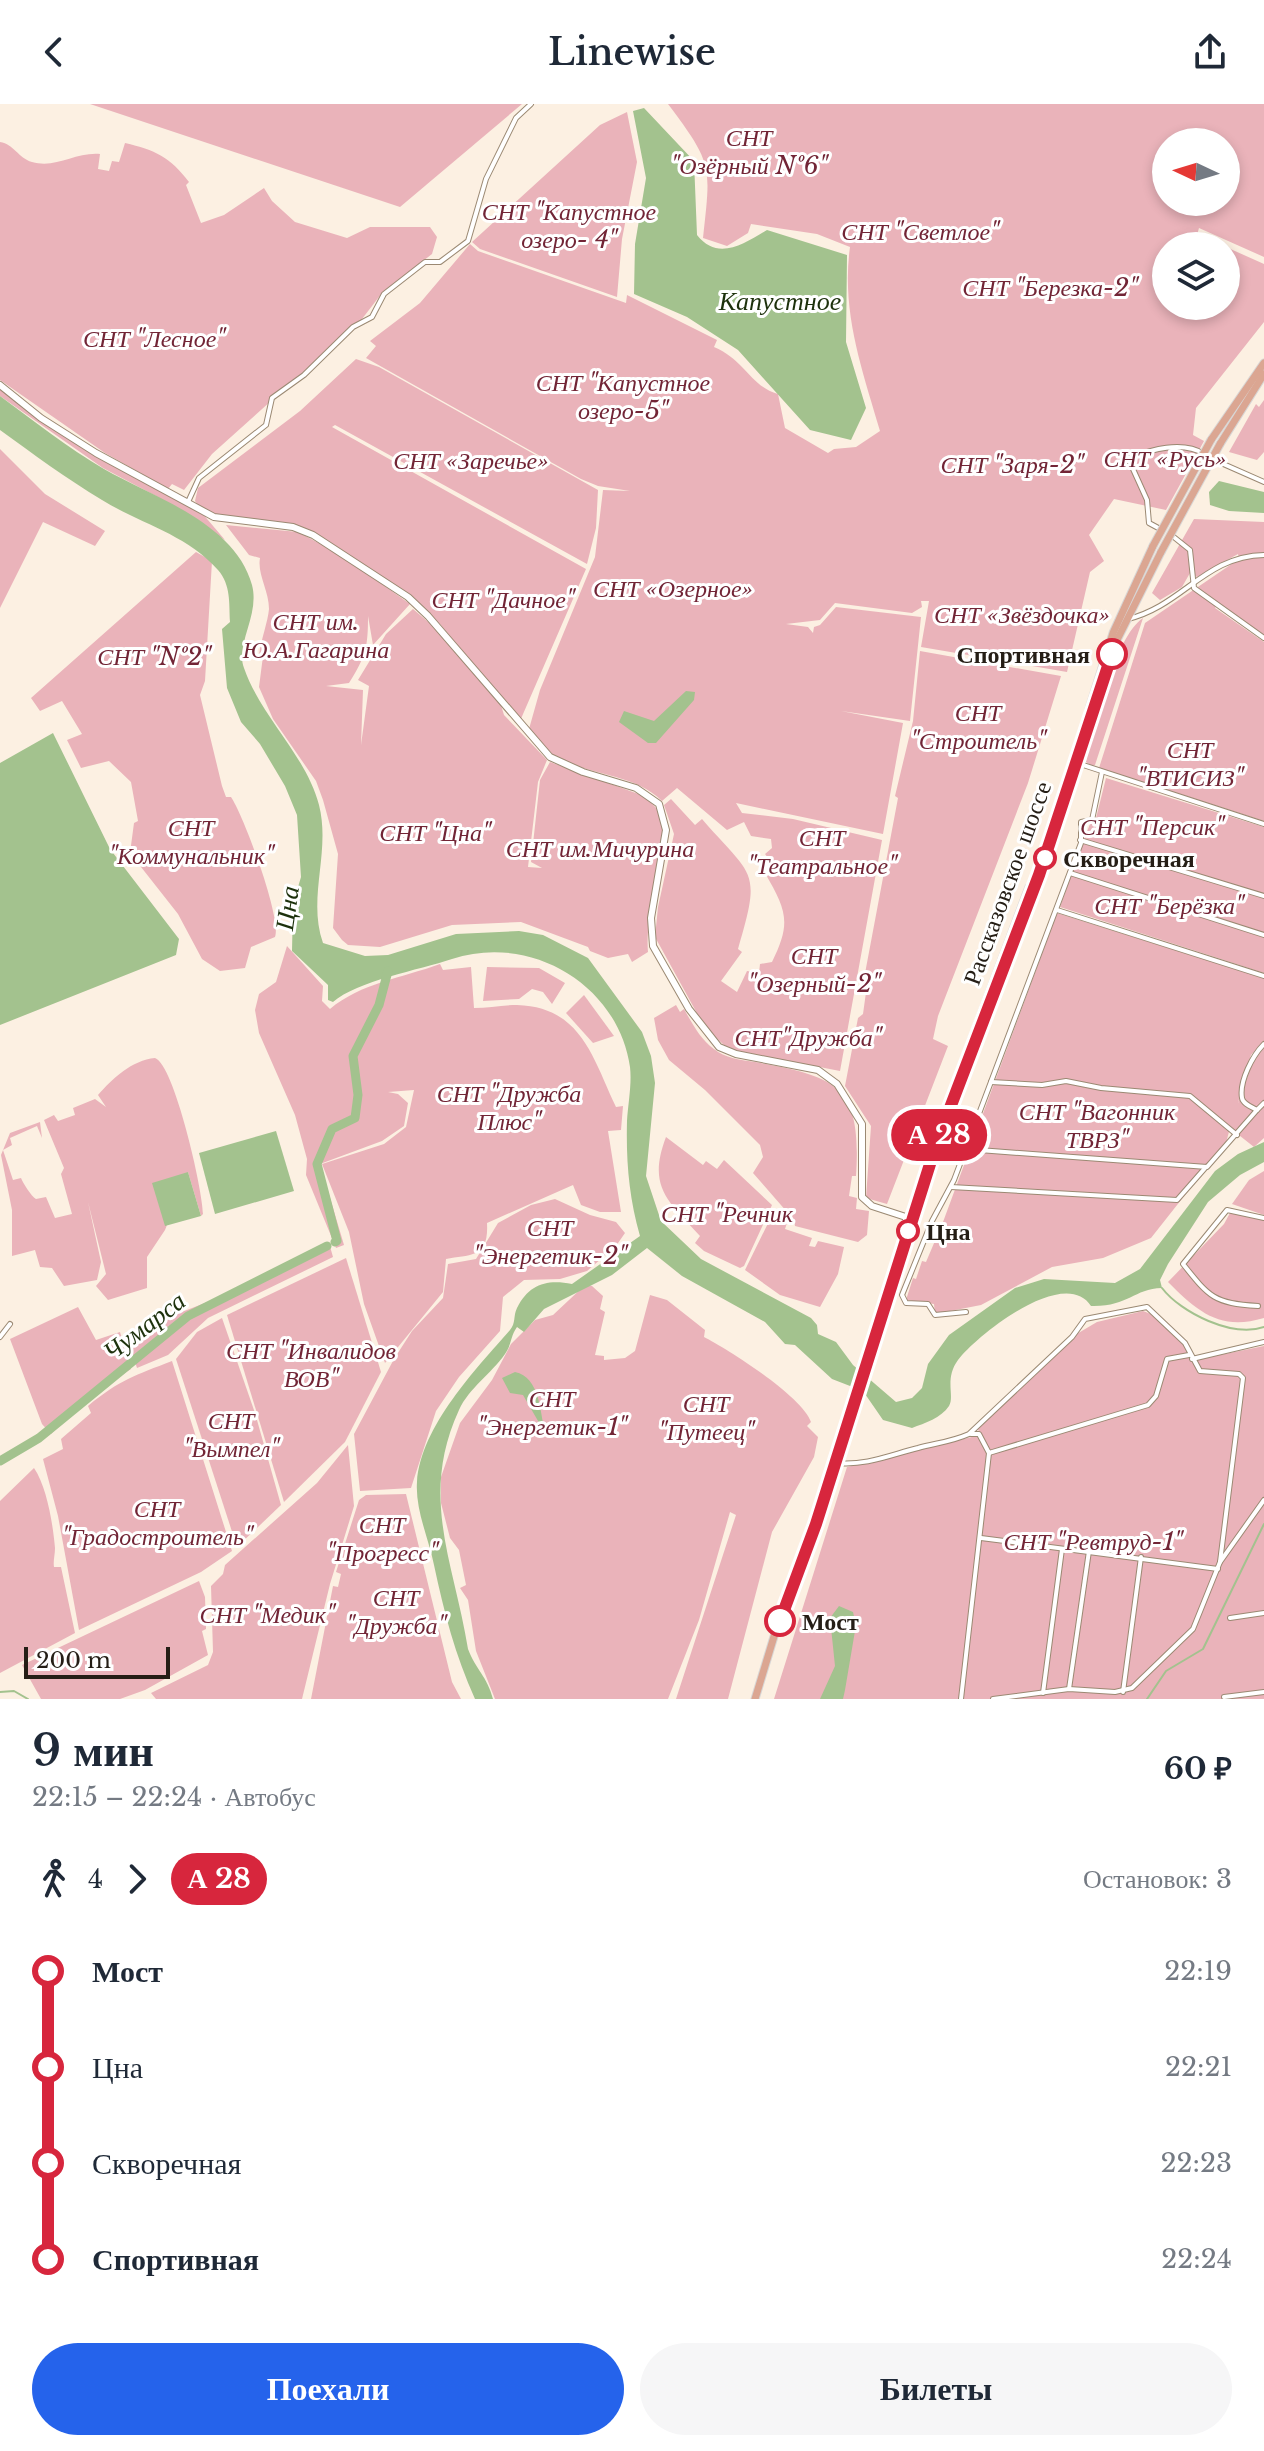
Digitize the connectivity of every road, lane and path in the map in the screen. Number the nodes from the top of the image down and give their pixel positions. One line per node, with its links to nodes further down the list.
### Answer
1 (531, 104): 6 (street)
2 (1264, 363): 28 (main road, Рассказовское шоссе, bridge)
3 (1263, 376): 9 (main road, Рассказовское шоссе, bridge)
4 (0, 385): 6 (street)
5 (1264, 482): 8 (street)
6 (188, 502): 28 (street)
7 (1264, 555): 8 (street)
8 (1194, 583): 9 (street); 10 (street)
9 (1126, 620): 11 (main road, Рассказовское шоссе)
10 (1264, 638)
11 (1077, 763): 12 (street); 28 (main road, Рассказовское шоссе)
12 (1102, 772): 13 (street); 14 (street)
13 (1264, 824)
14 (1080, 840): 15 (street); 16 (street)
15 (1070, 873): 17 (street); 18 (street)
16 (1264, 896)
17 (1057, 910): 19 (street); 21 (street)
18 (1264, 935)
19 (1264, 976)
20 (1264, 1044): 23 (street)
21 (991, 1082): 24 (street); 25 (street)
22 (1264, 1103): 23 (street)
23 (1257, 1110): 24 (street)
24 (1237, 1135): 26 (street)
25 (965, 1148): 26 (street); 27 (street)
26 (1207, 1167): 27 (street)
27 (951, 1187): 31 (street)
28 (913, 1216): 38 (main road, Рассказовское шоссе)
29 (1264, 1218): 30 (street)
30 (1258, 1306)
31 (966, 1312)
32 (10, 1324): 33 (street)
33 (0, 1337)
34 (1264, 1342): 35 (street)
35 (1191, 1357): 36 (street); 37 (street); 44 (street)
36 (969, 1434): 37 (street); 38 (street)
37 (989, 1453): 40 (street)
38 (836, 1463): 53 (main road, Рассказовское шоссе)
39 (1264, 1500): 44 (street)
40 (981, 1538): 41 (street); 54 (street)
41 (1062, 1548): 42 (street); 51 (street)
42 (1089, 1551): 43 (street); 48 (street)
43 (1141, 1557): 45 (street); 49 (street)
44 (1220, 1562): 45 (street)
45 (1218, 1569): 49 (street)
46 (1264, 1613): 47 (street)
47 (1230, 1618)
48 (1069, 1689): 49 (street); 51 (street)
49 (1123, 1692)
50 (1264, 1692): 52 (street)
51 (1043, 1693): 55 (street)
52 (1224, 1697)
53 (755, 1699)
54 (961, 1699)
55 (993, 1699)

